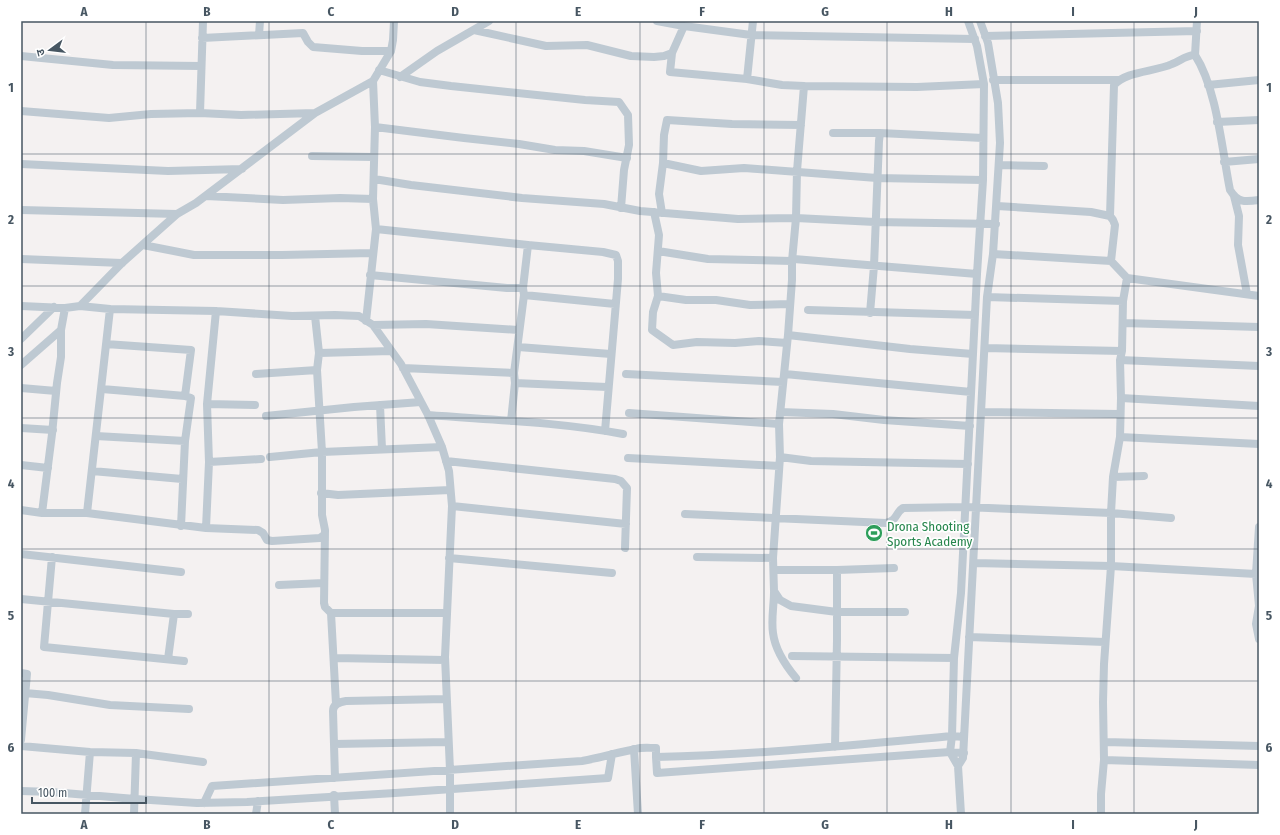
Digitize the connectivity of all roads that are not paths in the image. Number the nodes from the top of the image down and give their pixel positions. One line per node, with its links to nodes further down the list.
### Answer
1 (203, 21): 16 (street)
2 (260, 21): 13 (street)
3 (394, 21): 18 (street)
4 (489, 21): 11 (street)
5 (657, 21): 10 (street)
6 (753, 21): 14 (street)
7 (968, 21): 17 (street)
8 (980, 21): 15 (street)
9 (1197, 21): 12 (street)
10 (684, 26): 14 (street); 19 (street)
11 (474, 30): 19 (street); 24 (street)
12 (1197, 31): 15 (street); 20 (street)
13 (260, 35): 16 (street); 18 (street)
14 (752, 35): 17 (street); 25 (street)
15 (985, 36): 26 (street)
16 (202, 38): 22 (street)
17 (975, 39): 30 (street)
18 (391, 51): 23 (street)
19 (672, 53): 25 (street)
20 (1195, 55): 27 (street); 31 (street)
21 (21, 56): 22 (street)
22 (202, 66): 34 (street)
23 (380, 70): 24 (street); 29 (street)
24 (400, 77): 45 (street)
25 (747, 79): 32 (street)
26 (993, 80): 27 (street); 50 (street)
27 (1118, 80): 66 (street)
28 (1259, 80): 31 (street)
29 (373, 81): 35 (street); 39 (street)
30 (984, 84): 32 (street); 42 (street)
31 (1208, 85): 37 (street)
32 (804, 86): 38 (street)
33 (21, 111): 34 (street)
34 (200, 113): 35 (street)
35 (315, 113): 52 (street)
36 (1259, 120): 37 (street)
37 (1217, 122): 47 (street)
38 (801, 125): 48 (street); 53 (street)
39 (375, 127): 44 (street); 45 (street)
40 (833, 133): 41 (street)
41 (880, 133): 42 (street); 54 (street)
42 (983, 138): 56 (street)
43 (312, 156): 44 (street)
44 (374, 157): 55 (street)
45 (627, 158): 62 (street)
46 (1259, 159): 47 (street)
47 (1224, 162): 58 (street)
48 (663, 163): 53 (street); 64 (street)
49 (21, 164): 52 (street)
50 (999, 165): 51 (street); 61 (street)
51 (1044, 166)
52 (242, 169): 57 (street)
53 (797, 171): 54 (street); 67 (street)
54 (877, 178): 56 (street); 68 (street)
55 (374, 179): 59 (street); 62 (street)
56 (983, 180): 69 (street)
57 (206, 196): 59 (street); 65 (street)
58 (1234, 196): 60 (street); 86 (street)
59 (373, 199): 71 (street)
60 (1259, 200)
61 (997, 206): 66 (street); 70 (street)
62 (621, 208): 64 (street)
63 (21, 210): 65 (street)
64 (658, 212): 67 (street); 74 (street)
65 (177, 214): 72 (street)
66 (1110, 216): 79 (street)
67 (796, 218): 68 (street); 78 (street)
68 (874, 222): 69 (street); 81 (street)
69 (981, 223): 70 (street); 82 (street)
70 (996, 224): 76 (street)
71 (376, 229): 73 (street); 75 (street)
72 (143, 245): 75 (street); 80 (street)
73 (528, 245): 85 (street); 91 (street)
74 (658, 251): 78 (street); 87 (street)
75 (372, 253): 83 (street)
76 (993, 254): 79 (street); 89 (street)
77 (21, 259): 80 (street)
78 (793, 260): 81 (street); 92 (street)
79 (1111, 261): 84 (street)
80 (122, 263): 94 (street)
81 (874, 266): 82 (street); 100 (street)
82 (977, 274): 101 (street)
83 (370, 275): 85 (street); 103 (street)
84 (1127, 278): 86 (street); 90 (street)
85 (523, 291): 91 (street); 107 (street)
86 (1247, 294): 88 (street)
87 (658, 296): 92 (street); 109 (street)
88 (1259, 296)
89 (987, 297): 90 (street); 112 (street)
90 (1124, 301): 104 (street)
91 (615, 304): 116 (street)
92 (790, 304): 109 (street)
93 (21, 306): 95 (street)
94 (80, 306): 96 (street); 97 (street)
95 (54, 308): 96 (street); 108 (street)
96 (64, 308): 106 (street)
97 (110, 309): 99 (street); 110 (street)
98 (808, 310): 100 (street)
99 (216, 311): 102 (street); 137 (street)
100 (870, 312): 101 (street)
101 (975, 315): 117 (street)
102 (315, 316): 103 (street); 115 (street)
103 (369, 323): 107 (street); 113 (street)
104 (1122, 323): 105 (street); 114 (street)
105 (1259, 327)
106 (61, 330): 118 (street); 132 (street)
107 (518, 330): 111 (street)
108 (21, 339)
109 (787, 339): 117 (street); 127 (street)
110 (106, 344): 131 (street); 134 (street)
111 (518, 347): 116 (street); 124 (street)
112 (984, 348): 114 (street); 143 (street)
113 (391, 351): 115 (street); 122 (street)
114 (1122, 351): 119 (street)
115 (319, 353): 123 (street)
116 (611, 354): 129 (street)
117 (973, 354): 133 (street)
118 (25, 357): 120 (street)
119 (1120, 360): 121 (street); 135 (street)
120 (21, 365)
121 (1259, 366)
122 (403, 368): 124 (street); 136 (street)
123 (317, 370): 125 (street); 141 (street)
124 (514, 373): 128 (street)
125 (256, 374)
126 (626, 374): 127 (street)
127 (784, 378): 133 (street); 142 (street)
128 (515, 383): 129 (street); 148 (street)
129 (607, 387): 153 (street)
130 (21, 388): 132 (street)
131 (102, 389): 134 (street); 155 (street)
132 (56, 392): 152 (street)
133 (972, 392): 150 (street)
134 (185, 396): 157 (street)
135 (1121, 398): 140 (street); 145 (street)
136 (421, 402): 139 (street); 146 (street)
137 (207, 404): 138 (street); 167 (street)
138 (255, 405)
139 (380, 405): 141 (street); 160 (street)
140 (1259, 406)
141 (320, 411): 147 (street); 161 (street)
142 (780, 412): 149 (street); 150 (street)
143 (981, 412): 145 (street); 180 (street)
144 (629, 414): 149 (street)
145 (1120, 414): 156 (street)
146 (428, 415): 148 (street); 159 (street)
147 (266, 416)
148 (511, 421): 153 (street)
149 (779, 424): 163 (street)
150 (970, 426): 168 (street)
151 (21, 428): 152 (street)
152 (53, 430): 171 (street)
153 (605, 431): 154 (street)
154 (623, 434)
155 (96, 436): 157 (street); 172 (street)
156 (1120, 437): 158 (street); 174 (street)
157 (185, 440): 175 (street)
158 (1259, 444)
159 (442, 447): 160 (street); 166 (street)
160 (382, 449): 161 (street)
161 (322, 452): 162 (street); 177 (street)
162 (270, 457)
163 (780, 457): 168 (street); 170 (street)
164 (628, 458): 170 (street)
165 (261, 459): 167 (street)
166 (446, 461): 176 (street); 188 (street)
167 (209, 462): 191 (street)
168 (968, 464): 179 (street)
169 (21, 465): 171 (street)
170 (779, 466): 186 (street)
171 (48, 468): 182 (street)
172 (92, 471): 175 (street); 183 (street)
173 (1144, 476): 174 (street)
174 (1114, 477): 184 (street)
175 (182, 479): 189 (street)
176 (450, 490): 177 (street); 178 (street)
177 (321, 493): 192 (street)
178 (452, 506): 188 (street); 197 (street)
179 (965, 507): 180 (street); 186 (street); 225 (street)
180 (976, 507): 184 (street); 199 (street)
181 (21, 510): 182 (street)
182 (42, 513): 183 (street)
183 (87, 513): 189 (street)
184 (1111, 513): 187 (street); 200 (street)
185 (684, 514): 186 (street)
186 (775, 517): 198 (street)
187 (1171, 518)
188 (626, 524): 193 (street)
189 (181, 526): 191 (street)
190 (1259, 527): 202 (street)
191 (206, 528): 192 (street)
192 (324, 535): 207 (street)
193 (625, 548)
194 (21, 554): 195 (street)
195 (52, 557): 205 (street); 211 (street)
196 (697, 557): 198 (street)
197 (449, 558): 206 (street); 218 (street)
198 (773, 558): 203 (street)
199 (974, 563): 200 (street); 219 (street)
200 (1110, 566): 202 (street); 221 (street)
201 (894, 568): 204 (street)
202 (1258, 569): 212 (street)
203 (774, 570): 204 (street); 209 (street)
204 (837, 570): 213 (street)
205 (181, 572)
206 (612, 573)
207 (324, 583): 208 (street); 215 (street)
208 (279, 585)
209 (774, 591): 213 (street); 230 (street)
210 (21, 598): 211 (street)
211 (47, 601): 216 (street); 226 (street)
212 (1259, 606): 220 (street)
213 (837, 612): 214 (street); 223 (street)
214 (904, 612)
215 (331, 613): 218 (street); 224 (street)
216 (174, 614): 217 (street); 226 (street)
217 (188, 614)
218 (446, 614): 227 (street)
219 (969, 637): 221 (street); 237 (street)
220 (1259, 639)
221 (1105, 642): 240 (street)
222 (792, 656): 223 (street)
223 (837, 657): 225 (street); 244 (street)
224 (334, 658): 227 (street); 233 (street)
225 (954, 658): 236 (street)
226 (168, 659): 228 (street)
227 (445, 660): 232 (street)
228 (184, 661)
229 (21, 673): 231 (street)
230 (796, 678)
231 (25, 693): 234 (street); 235 (street)
232 (446, 699): 233 (street); 239 (street)
233 (336, 704): 241 (street)
234 (189, 709)
235 (22, 712): 238 (street)
236 (952, 736): 237 (street); 244 (street); 247 (street)
237 (964, 737): 249 (street)
238 (21, 740)
239 (448, 742): 241 (street); 256 (street)
240 (1104, 742): 243 (street); 252 (street)
241 (334, 744): 257 (street)
242 (21, 746): 246 (street)
243 (1259, 746)
244 (835, 747): 251 (street)
245 (634, 749): 250 (street); 251 (street); 270 (street)
246 (90, 752): 248 (street); 260 (street)
247 (950, 752): 249 (street); 251 (street); 255 (street)
248 (136, 753): 253 (street); 262 (street)
249 (964, 753): 255 (street)
250 (612, 754): 256 (street); 258 (street)
251 (656, 758)
252 (1104, 760): 254 (street); 272 (street)
253 (203, 762)
254 (1259, 765)
255 (958, 766): 271 (street)
256 (450, 770): 257 (street); 258 (street)
257 (335, 778): 264 (street)
258 (450, 789): 261 (street); 269 (street)
259 (21, 792): 260 (street)
260 (88, 794): 262 (street); 265 (street)
261 (334, 796): 263 (street); 268 (street)
262 (135, 799): 264 (street); 266 (street)
263 (258, 801): 264 (street); 267 (street)
264 (204, 803)
265 (86, 814)
266 (134, 814)
267 (256, 814)
268 (335, 814)
269 (450, 814)
270 (638, 814)
271 (961, 814)
272 (1101, 814)

